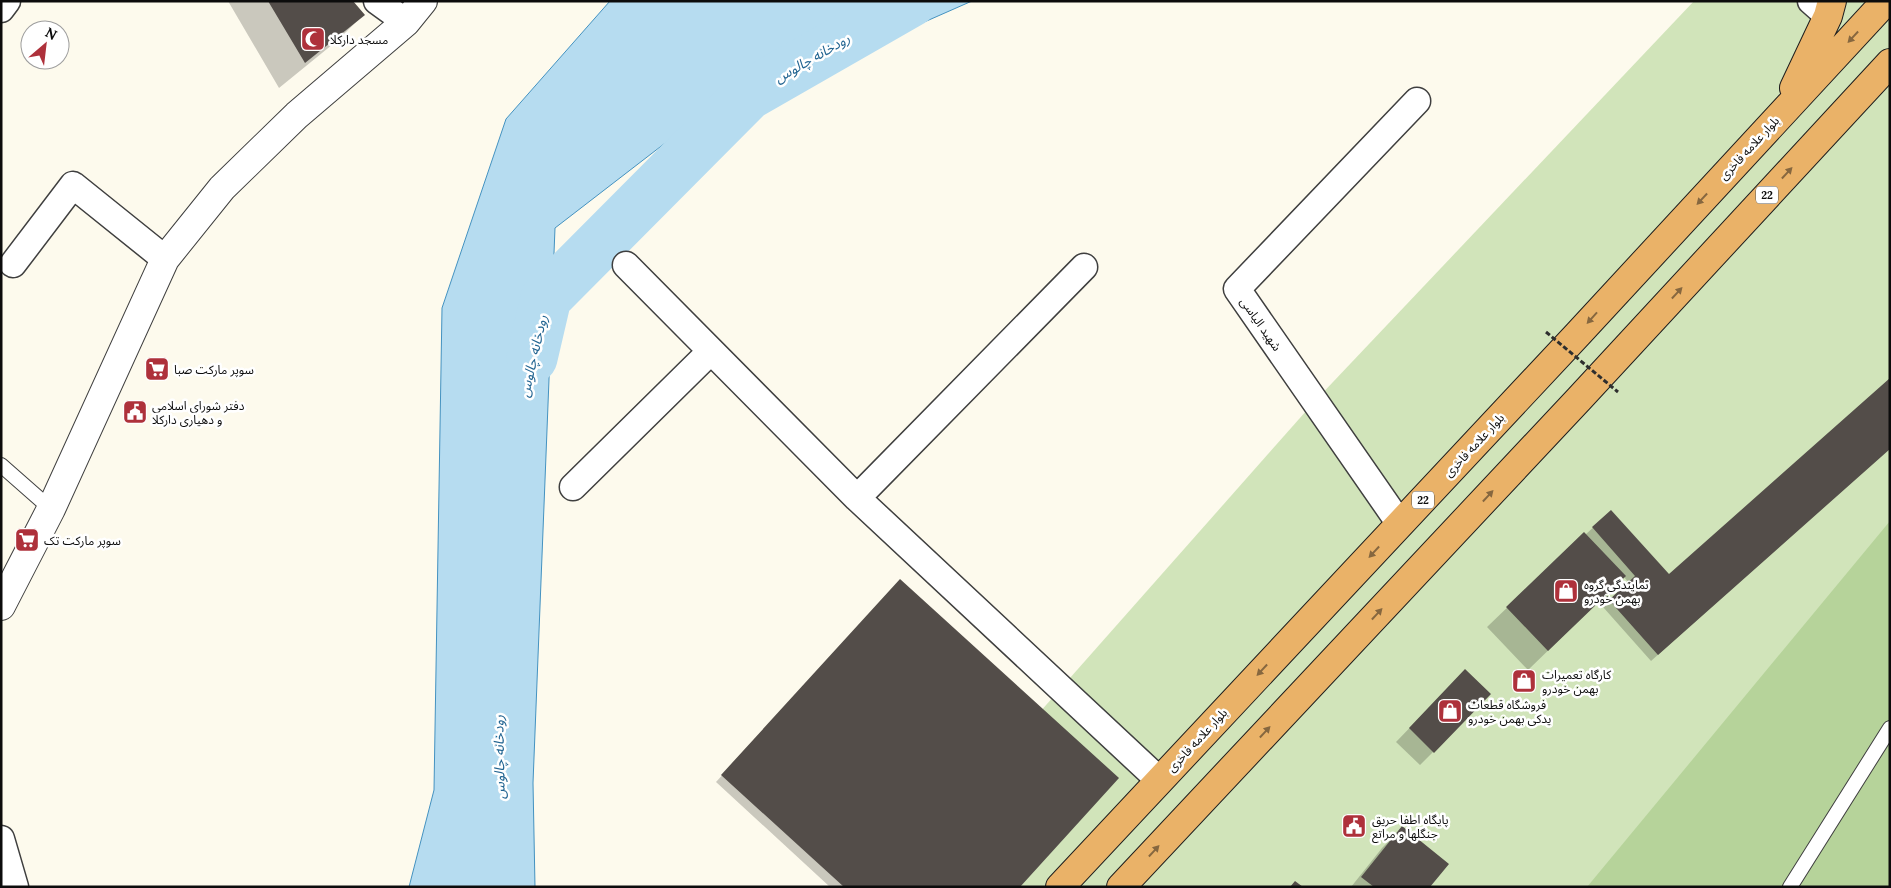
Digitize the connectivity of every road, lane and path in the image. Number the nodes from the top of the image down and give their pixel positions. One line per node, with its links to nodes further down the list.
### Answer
1 (7, 1): 6 (street)
2 (377, 1): 7 (street)
3 (422, 1): 7 (street)
4 (1886, 1): 10 (highway, بلوار علامه فاخری / 22, one-way to 10)
5 (1824, 6): 10 (highway)
6 (1, 9)
7 (406, 22): 11 (street)
8 (1890, 63): 29 (highway, 22, one-way to 8)
9 (1417, 100): 22 (street, شهید الیاسی)
10 (1783, 112): 22 (highway, بلوار علامه فاخری / 22, one-way to 22)
11 (165, 259): 12 (street); 21 (street)
12 (13, 264)
13 (626, 264): 16 (street)
14 (1084, 267): 20 (street)
15 (1546, 332): 17 (path, bridge)
16 (711, 350): 19 (street); 20 (street)
17 (1618, 392)
18 (1, 465): 21 (lane)
19 (573, 487)
20 (857, 498): 25 (street)
21 (50, 509): 23 (street)
22 (1400, 524): 25 (highway, بلوار علامه فاخری / 22, one-way to 25)
23 (1, 606)
24 (1890, 728): 30 (lane)
25 (1159, 780): 28 (highway, بلوار علامه فاخری / 22)
26 (1, 839): 27 (street)
27 (15, 887)
28 (1060, 887)
29 (1121, 887)
30 (1790, 887)

